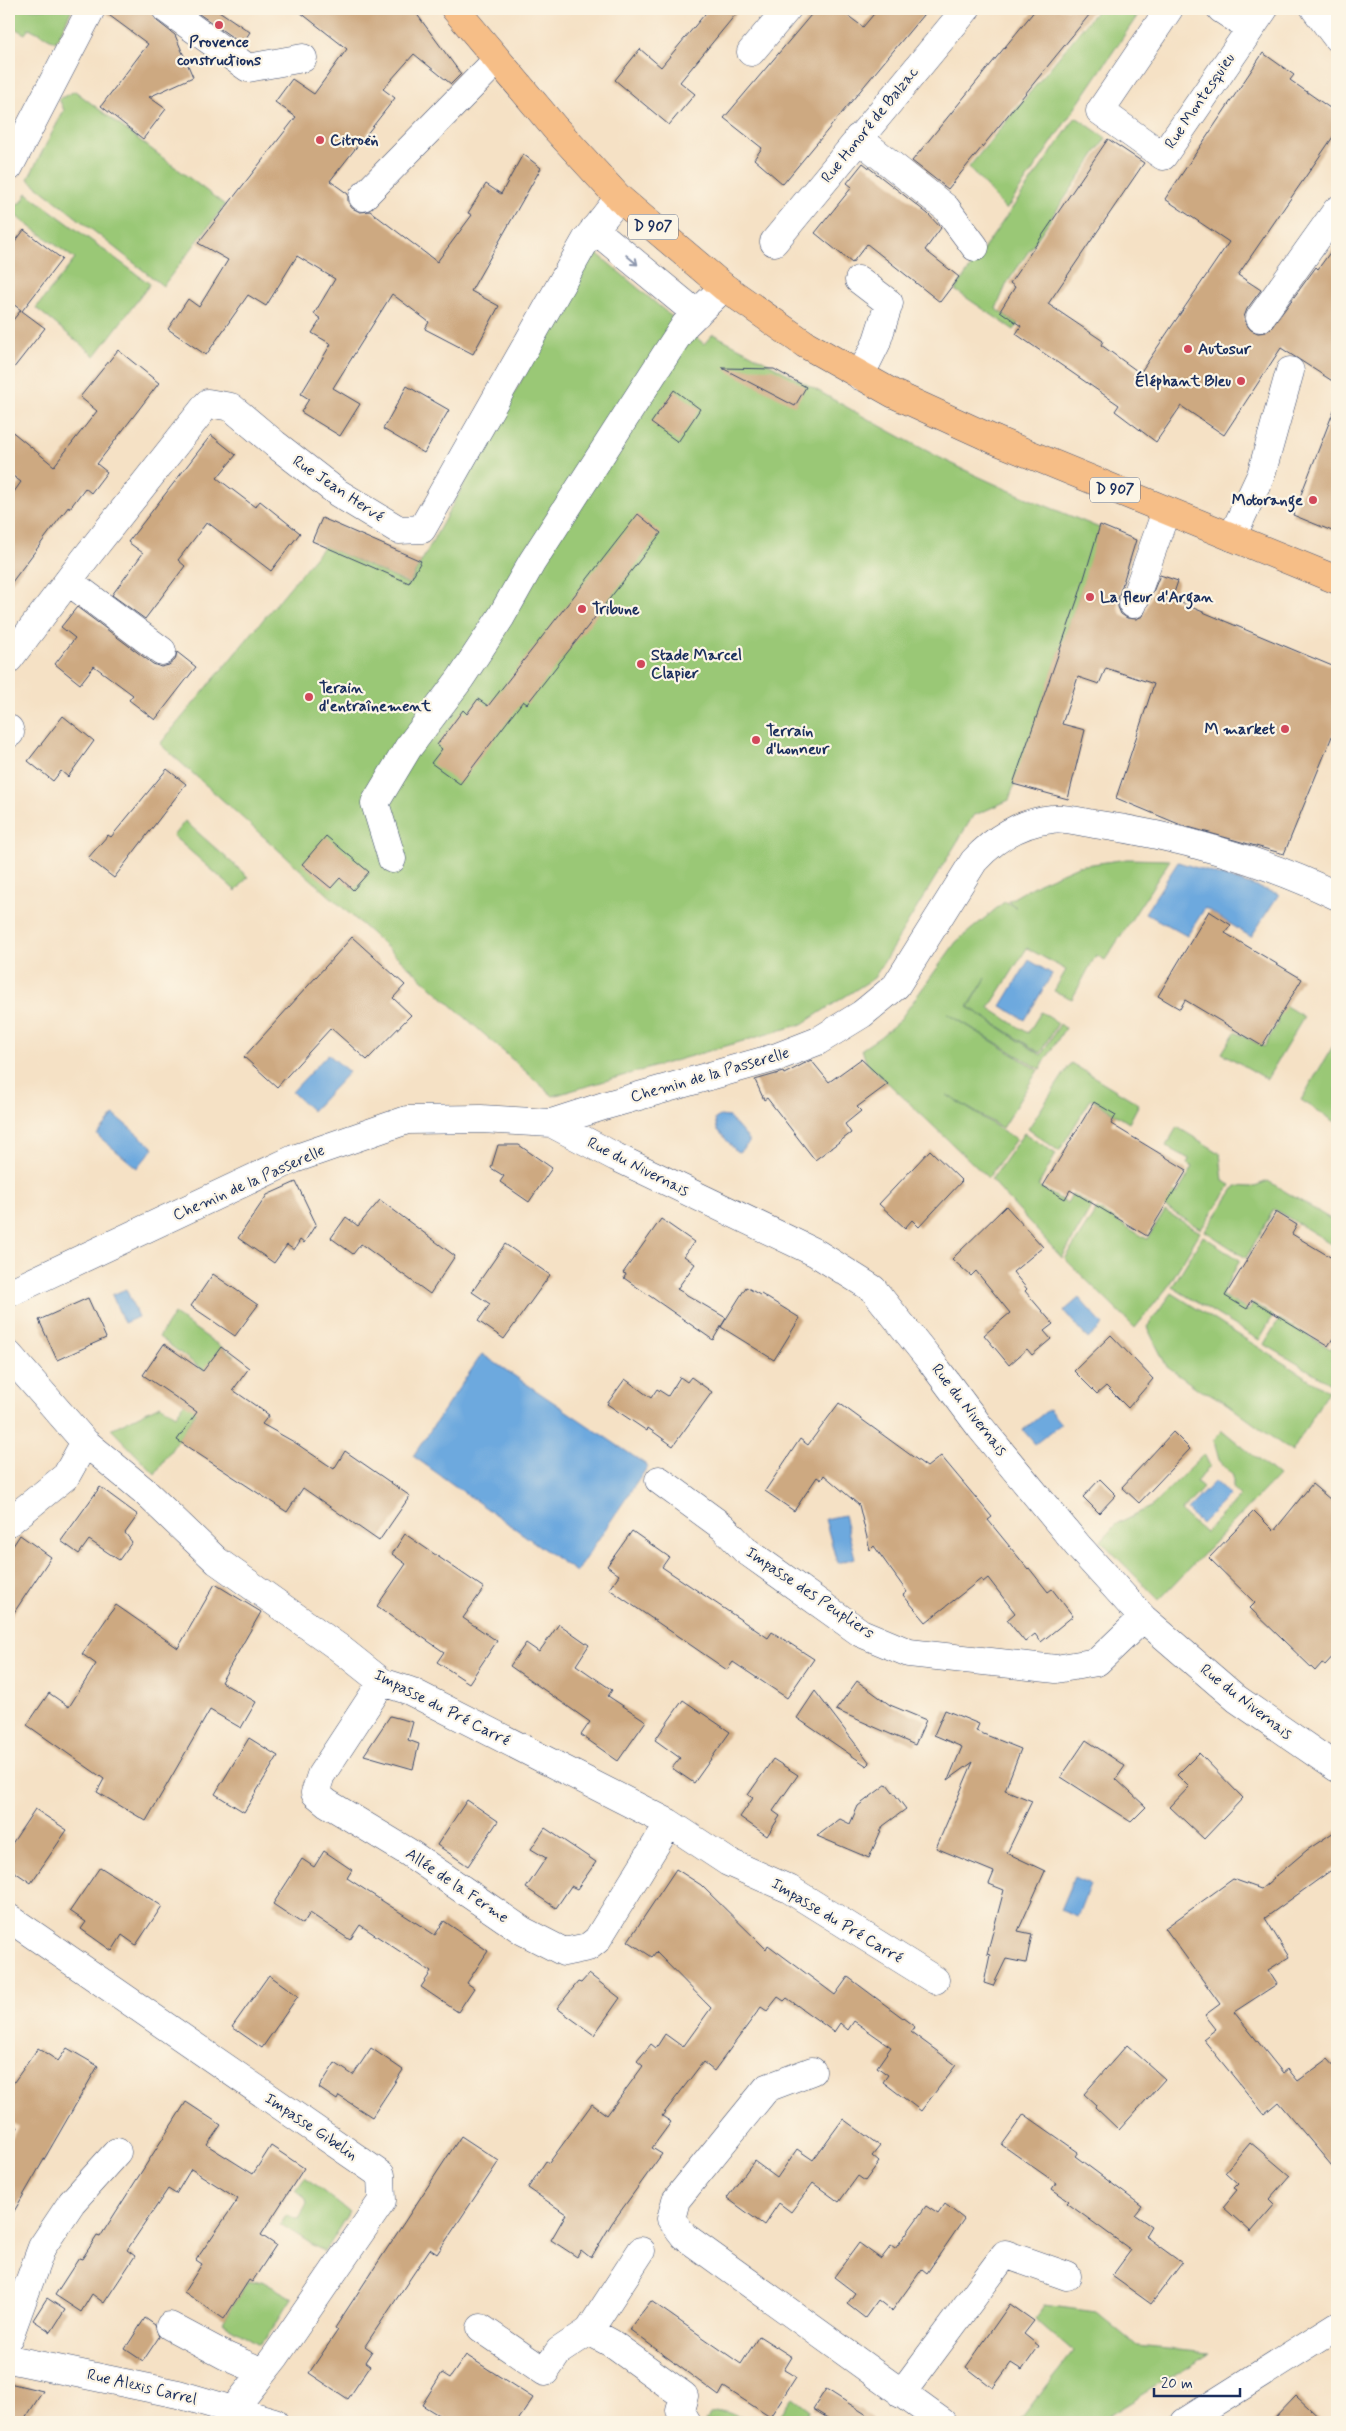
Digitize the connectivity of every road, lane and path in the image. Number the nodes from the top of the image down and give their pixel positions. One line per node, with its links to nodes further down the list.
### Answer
1 (91, 9): 15 (street)
2 (166, 9): 12 (street)
3 (455, 9): 13 (main road, D 907)
4 (787, 9): 11 (street)
5 (966, 9): 14 (street, Rue Honoré de Balzac)
6 (1168, 9): 9 (street, Rue Montesquieu)
7 (1220, 9): 9 (street, Rue Montesquieu)
8 (1315, 9): 10 (street)
9 (1257, 19)
10 (1337, 38)
11 (751, 52)
12 (303, 58)
13 (497, 60): 16 (street); 17 (main road, D 907)
14 (858, 138): 20 (street, Rue Honoré de Balzac); 21 (street)
15 (9, 167)
16 (364, 197)
17 (619, 198): 19 (street, Rue Jean Hervé); 23 (main road, D 907)
18 (1337, 210): 25 (street)
19 (594, 229): 24 (street, one-way to 24); 31 (street, Rue Jean Hervé)
20 (774, 242)
21 (975, 247)
22 (859, 280): 27 (street)
23 (724, 287): 24 (street); 27 (main road, D 907)
24 (697, 314): 35 (street)
25 (1260, 318)
26 (1290, 371): 29 (street)
27 (860, 376): 28 (main road, D 907)
28 (1166, 511): 29 (main road, D 907); 32 (street)
29 (1232, 537): 30 (main road, D 907)
30 (1337, 580)
31 (68, 581): 33 (street); 34 (street, Rue Jean Hervé)
32 (1132, 604)
33 (162, 652)
34 (9, 658)
35 (392, 859)
36 (1337, 896): 37 (street, Chemin de la Passerelle)
37 (551, 1123): 38 (street, Chemin de la Passerelle); 43 (street, Rue du Nivernais)
38 (9, 1293)
39 (9, 1355): 40 (street, Impasse du Pré Carré)
40 (85, 1442): 42 (street); 44 (street, Impasse du Pré Carré)
41 (659, 1480): 43 (street, Impasse des Peupliers)
42 (9, 1522)
43 (1143, 1618): 45 (street, Rue du Nivernais)
44 (382, 1682): 46 (street, Impasse du Pré Carré); 46 (street, Allée de la Ferme)
45 (1337, 1768)
46 (669, 1823): 48 (street, Impasse du Pré Carré)
47 (9, 1918): 59 (street, Impasse Gibelin)
48 (935, 1980)
49 (812, 2071): 60 (street)
50 (117, 2152): 57 (street)
51 (641, 2251): 56 (street)
52 (1067, 2276): 60 (street)
53 (170, 2326): 59 (street)
54 (1337, 2326): 65 (street)
55 (481, 2328): 56 (street)
56 (589, 2331): 63 (street)
57 (9, 2337)
58 (9, 2359): 61 (street, Rue Alexis Carrel)
59 (263, 2372): 61 (street, Impasse Gibelin)
60 (901, 2394): 64 (street)
61 (234, 2409): 62 (street, Rue Alexis Carrel)
62 (274, 2422)
63 (687, 2422)
64 (942, 2422)
65 (1185, 2422)

